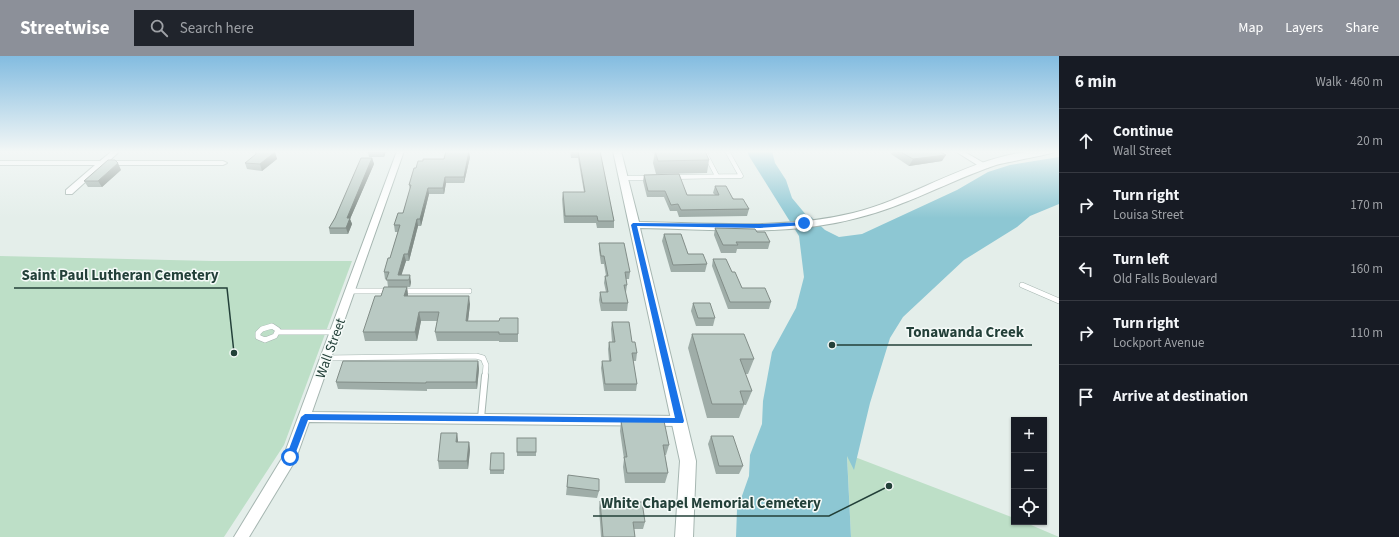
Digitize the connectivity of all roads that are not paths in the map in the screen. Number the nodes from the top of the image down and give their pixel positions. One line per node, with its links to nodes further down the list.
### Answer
1 (89, 173): 10 (street)
2 (392, 173): 14 (street, Wall Street)
3 (622, 173): 7 (street)
4 (740, 173): 6 (lane)
5 (966, 173): 11 (street)
6 (717, 176): 9 (lane)
7 (623, 178): 8 (lane); 11 (street)
8 (652, 178)
9 (667, 178)
10 (69, 192)
11 (633, 225): 21 (street)
12 (1022, 286): 15 (lane)
13 (469, 291): 14 (lane)
14 (350, 292): 17 (street, Wall Street)
15 (1059, 302)
16 (278, 332): 17 (lane)
17 (336, 332): 18 (street, Wall Street)
18 (326, 358): 19 (street, Wall Street); 20 (lane)
19 (305, 417): 20 (street); 22 (street, Wall Street)
20 (481, 418): 21 (street)
21 (680, 421): 23 (street)
22 (241, 537)
23 (684, 537)

